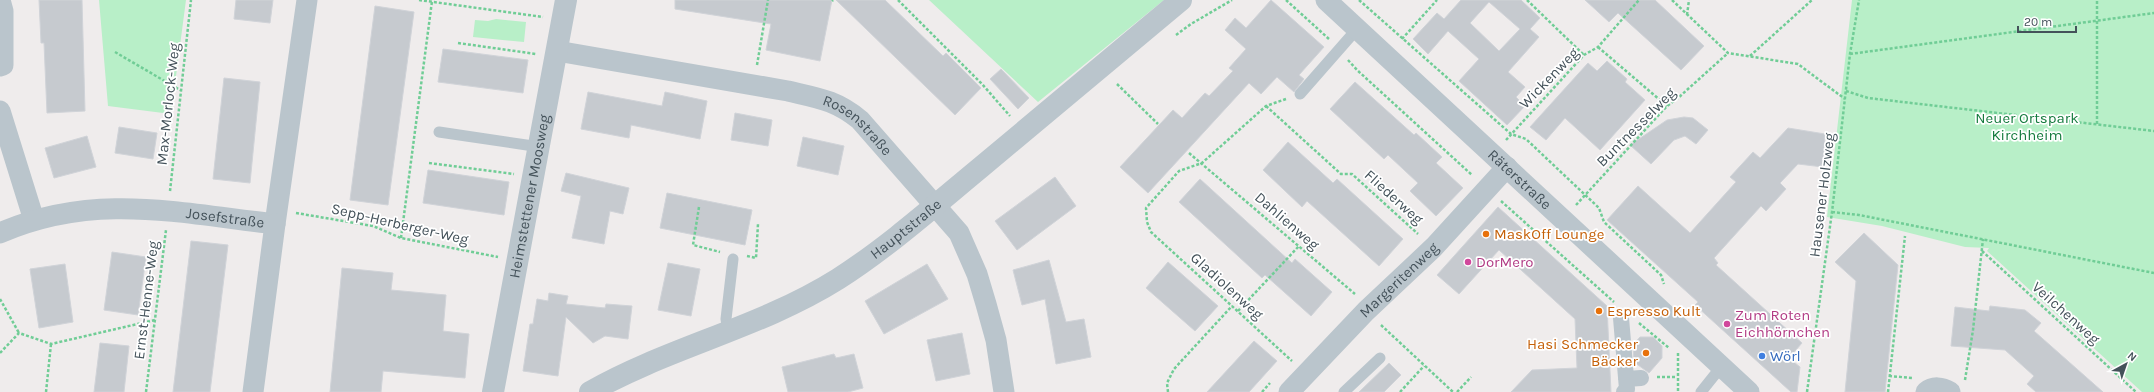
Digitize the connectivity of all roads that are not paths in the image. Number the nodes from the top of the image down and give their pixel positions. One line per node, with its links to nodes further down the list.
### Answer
1 (0, 0): 8 (street)
2 (307, 0): 15 (street, Josefstraße)
3 (1181, 0): 14 (street, Hauptstraße)
4 (1326, 0): 6 (street, Räterstraße)
5 (564, 10): 7 (street, Heimstettener Moosweg)
6 (1357, 29): 9 (lane); 13 (street, Räterstraße)
7 (557, 54): 12 (street, Heimstettener Moosweg); 14 (street, Rosenstraße)
8 (0, 66)
9 (1300, 94)
10 (0, 111): 16 (street)
11 (439, 132): 12 (lane)
12 (540, 147): 27 (street, Heimstettener Moosweg)
13 (1500, 161): 22 (street, Räterstraße); 30 (street, Margeritenweg)
14 (935, 206): 20 (street, Hauptstraße); 29 (street, Rosenstraße)
15 (276, 217): 16 (street, Josefstraße); 26 (street)
16 (34, 220): 17 (street, Josefstraße)
17 (0, 233)
18 (733, 258): 20 (lane)
19 (1621, 318): 23 (street)
20 (728, 332): 28 (street, Hauptstraße)
21 (1380, 358): 31 (lane)
22 (1721, 367): 32 (lane); 33 (street, Räterstraße)
23 (1630, 383)
24 (1921, 385): 25 (street)
25 (1957, 388)
26 (253, 392)
27 (493, 392)
28 (590, 392)
29 (1004, 392)
30 (1289, 392)
31 (1344, 392)
32 (1701, 392)
33 (1749, 392)

